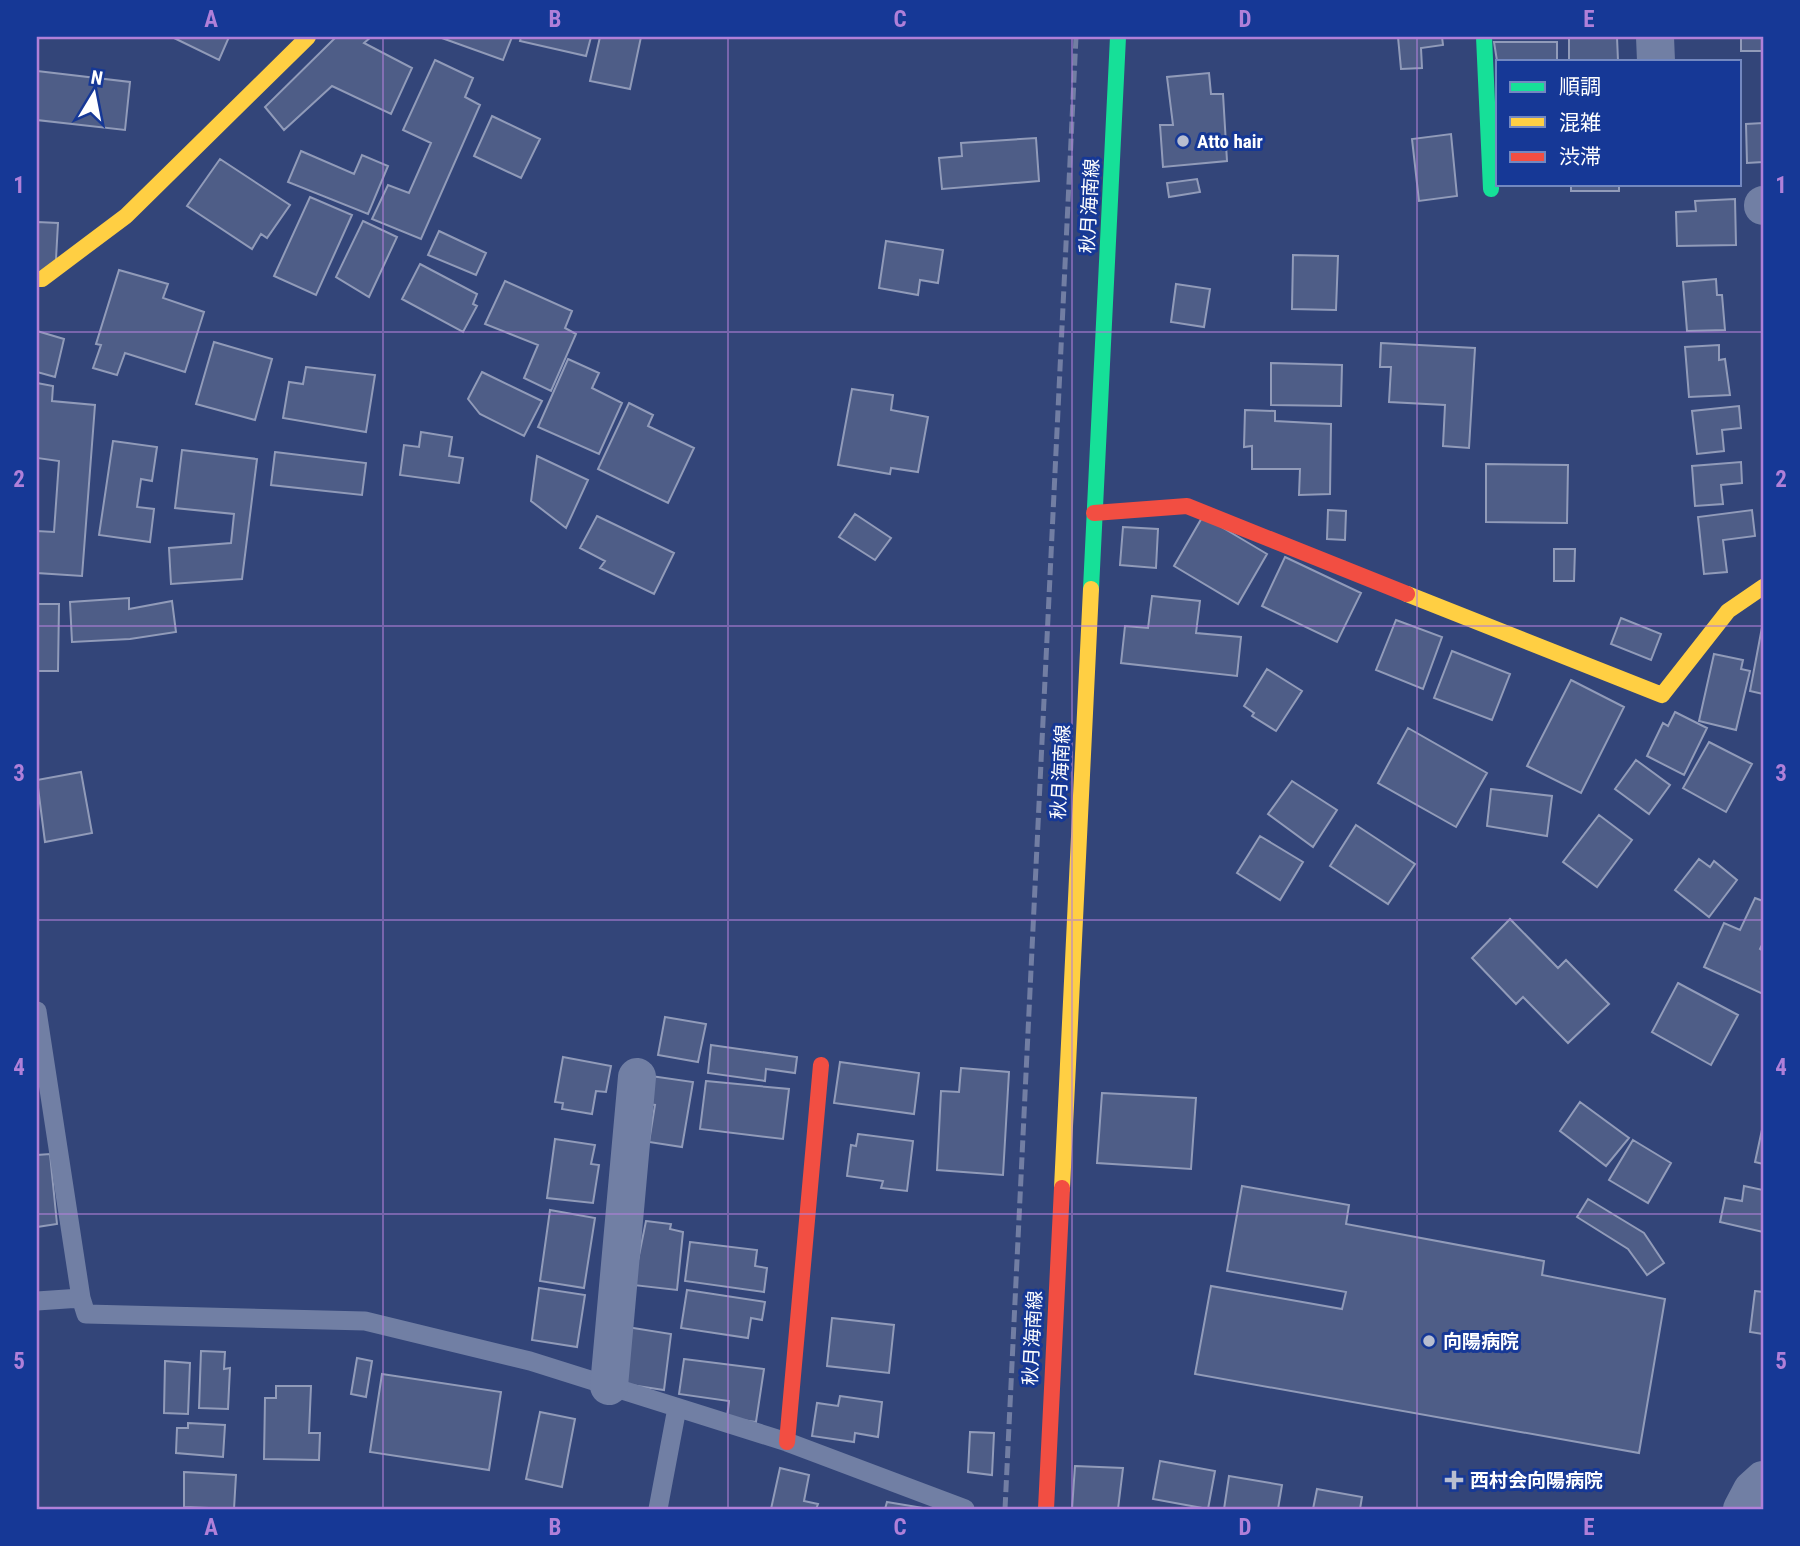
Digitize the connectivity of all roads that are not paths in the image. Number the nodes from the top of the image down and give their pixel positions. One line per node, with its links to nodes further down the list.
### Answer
1 (308, 37): 7 (street)
2 (1118, 37): 8 (street, 秋月海南線)
3 (1484, 37): 6 (street)
4 (1655, 37): 5 (street)
5 (1656, 60)
6 (1491, 190)
7 (37, 279)
8 (1094, 513): 9 (street); 21 (street, 秋月海南線)
9 (1763, 587)
10 (37, 1011): 13 (lane)
11 (821, 1065): 17 (street)
12 (637, 1077): 15 (street)
13 (81, 1298): 14 (lane); 15 (lane)
14 (37, 1301)
15 (609, 1386): 16 (lane)
16 (677, 1408): 17 (lane); 19 (lane)
17 (787, 1442): 20 (lane)
18 (1763, 1480): 22 (street)
19 (658, 1509)
20 (965, 1509)
21 (1046, 1509)
22 (1742, 1509)

